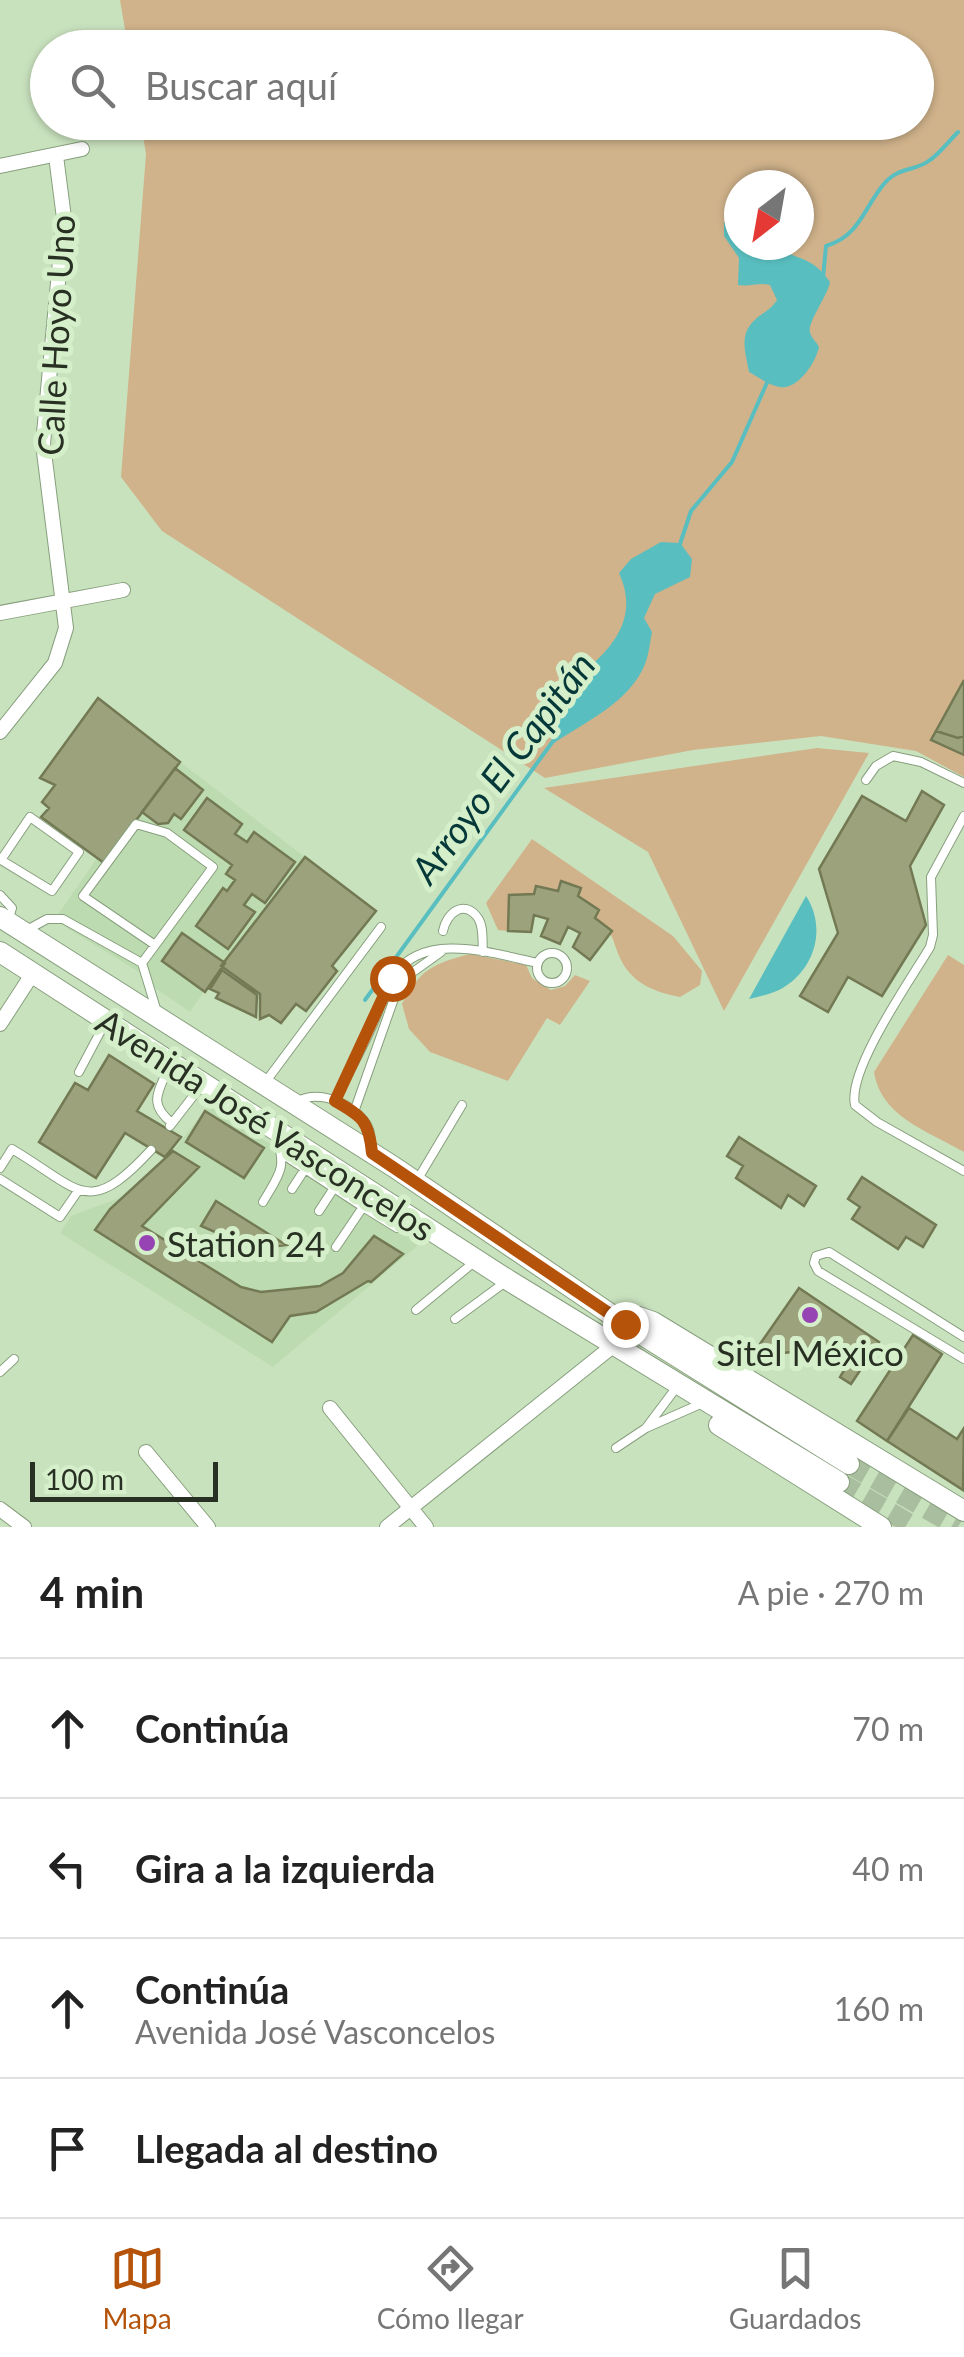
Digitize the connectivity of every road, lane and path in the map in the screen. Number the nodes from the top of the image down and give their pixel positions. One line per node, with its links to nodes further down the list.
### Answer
1 (82, 149): 2 (street)
2 (56, 156): 3 (street); 5 (street, Calle Hoyo Uno)
3 (0, 166)
4 (123, 590): 5 (street)
5 (64, 601): 6 (street); 7 (street, Calle Hoyo Uno)
6 (0, 612)
7 (0, 732)
8 (866, 780): 9 (lane)
9 (964, 783)
10 (964, 816): 40 (lane)
11 (1, 861): 11 (lane)
12 (0, 895): 13 (lane)
13 (11, 924): 20 (lane); 23 (main road, Avenida José Vasconcelos)
14 (381, 927): 29 (lane)
15 (443, 931): 19 (lane)
16 (155, 944): 16 (lane); 20 (lane)
17 (444, 949): 19 (lane); 30 (lane); 33 (lane)
18 (0, 952): 22 (main road, Avenida José Vasconcelos)
19 (483, 952): 21 (lane)
20 (142, 962): 23 (lane)
21 (538, 963)
22 (33, 973): 24 (main road, Avenida José Vasconcelos); 25 (street)
23 (157, 1016): 29 (main road, Avenida José Vasconcelos)
24 (106, 1021): 26 (main road, Avenida José Vasconcelos); 27 (lane)
25 (0, 1024)
26 (171, 1062): 28 (main road, Avenida José Vasconcelos); 28 (lane)
27 (79, 1072)
28 (204, 1083): 34 (main road, Avenida José Vasconcelos)
29 (264, 1084): 31 (main road, Avenida José Vasconcelos)
30 (335, 1101): 31 (lane); 33 (lane)
31 (294, 1104): 36 (main road, Avenida José Vasconcelos)
32 (462, 1105): 42 (lane)
33 (354, 1112): 36 (lane)
34 (271, 1126): 37 (lane); 49 (main road, Avenida José Vasconcelos)
35 (151, 1150): 45 (lane)
36 (372, 1153): 42 (main road, Avenida José Vasconcelos)
37 (282, 1154): 39 (lane); 46 (lane)
38 (0, 1168): 45 (lane)
39 (306, 1169): 43 (lane); 44 (lane)
40 (964, 1170)
41 (0, 1180): 45 (lane)
42 (416, 1182): 58 (main road, Avenida José Vasconcelos)
43 (334, 1188): 47 (lane); 48 (lane)
44 (292, 1189)
45 (78, 1191)
46 (263, 1202)
47 (363, 1206): 49 (lane); 50 (lane)
48 (320, 1211)
49 (415, 1220): 51 (main road, Avenida José Vasconcelos)
50 (336, 1247)
51 (476, 1260): 52 (main road, Avenida José Vasconcelos); 55 (lane)
52 (508, 1280): 57 (lane); 63 (main road, Avenida José Vasconcelos)
53 (884, 1286): 54 (lane); 54 (lane); 56 (lane)
54 (874, 1304): 60 (lane)
55 (416, 1310)
56 (929, 1314): 59 (lane); 60 (lane)
57 (455, 1319)
58 (625, 1324): 68 (main road, Avenida José Vasconcelos); 73 (main road)
59 (949, 1328): 61 (lane); 62 (lane)
60 (919, 1330): 62 (lane)
61 (964, 1337)
62 (938, 1343): 65 (lane)
63 (614, 1345): 67 (main road, Avenida José Vasconcelos); 74 (street)
64 (14, 1359): 66 (lane)
65 (964, 1359)
66 (0, 1372)
67 (675, 1389): 68 (main road, Avenida José Vasconcelos); 70 (lane)
68 (701, 1405): 70 (lane); 81 (main road)
69 (330, 1408): 74 (street)
70 (646, 1428): 71 (lane)
71 (616, 1448)
72 (146, 1452): 78 (street)
73 (942, 1498): 76 (main road); 82 (main road)
74 (410, 1508): 79 (street); 80 (street)
75 (0, 1509): 77 (street)
76 (964, 1510)
77 (24, 1527)
78 (208, 1527)
79 (387, 1527)
80 (426, 1527)
81 (881, 1527)
82 (951, 1527)

